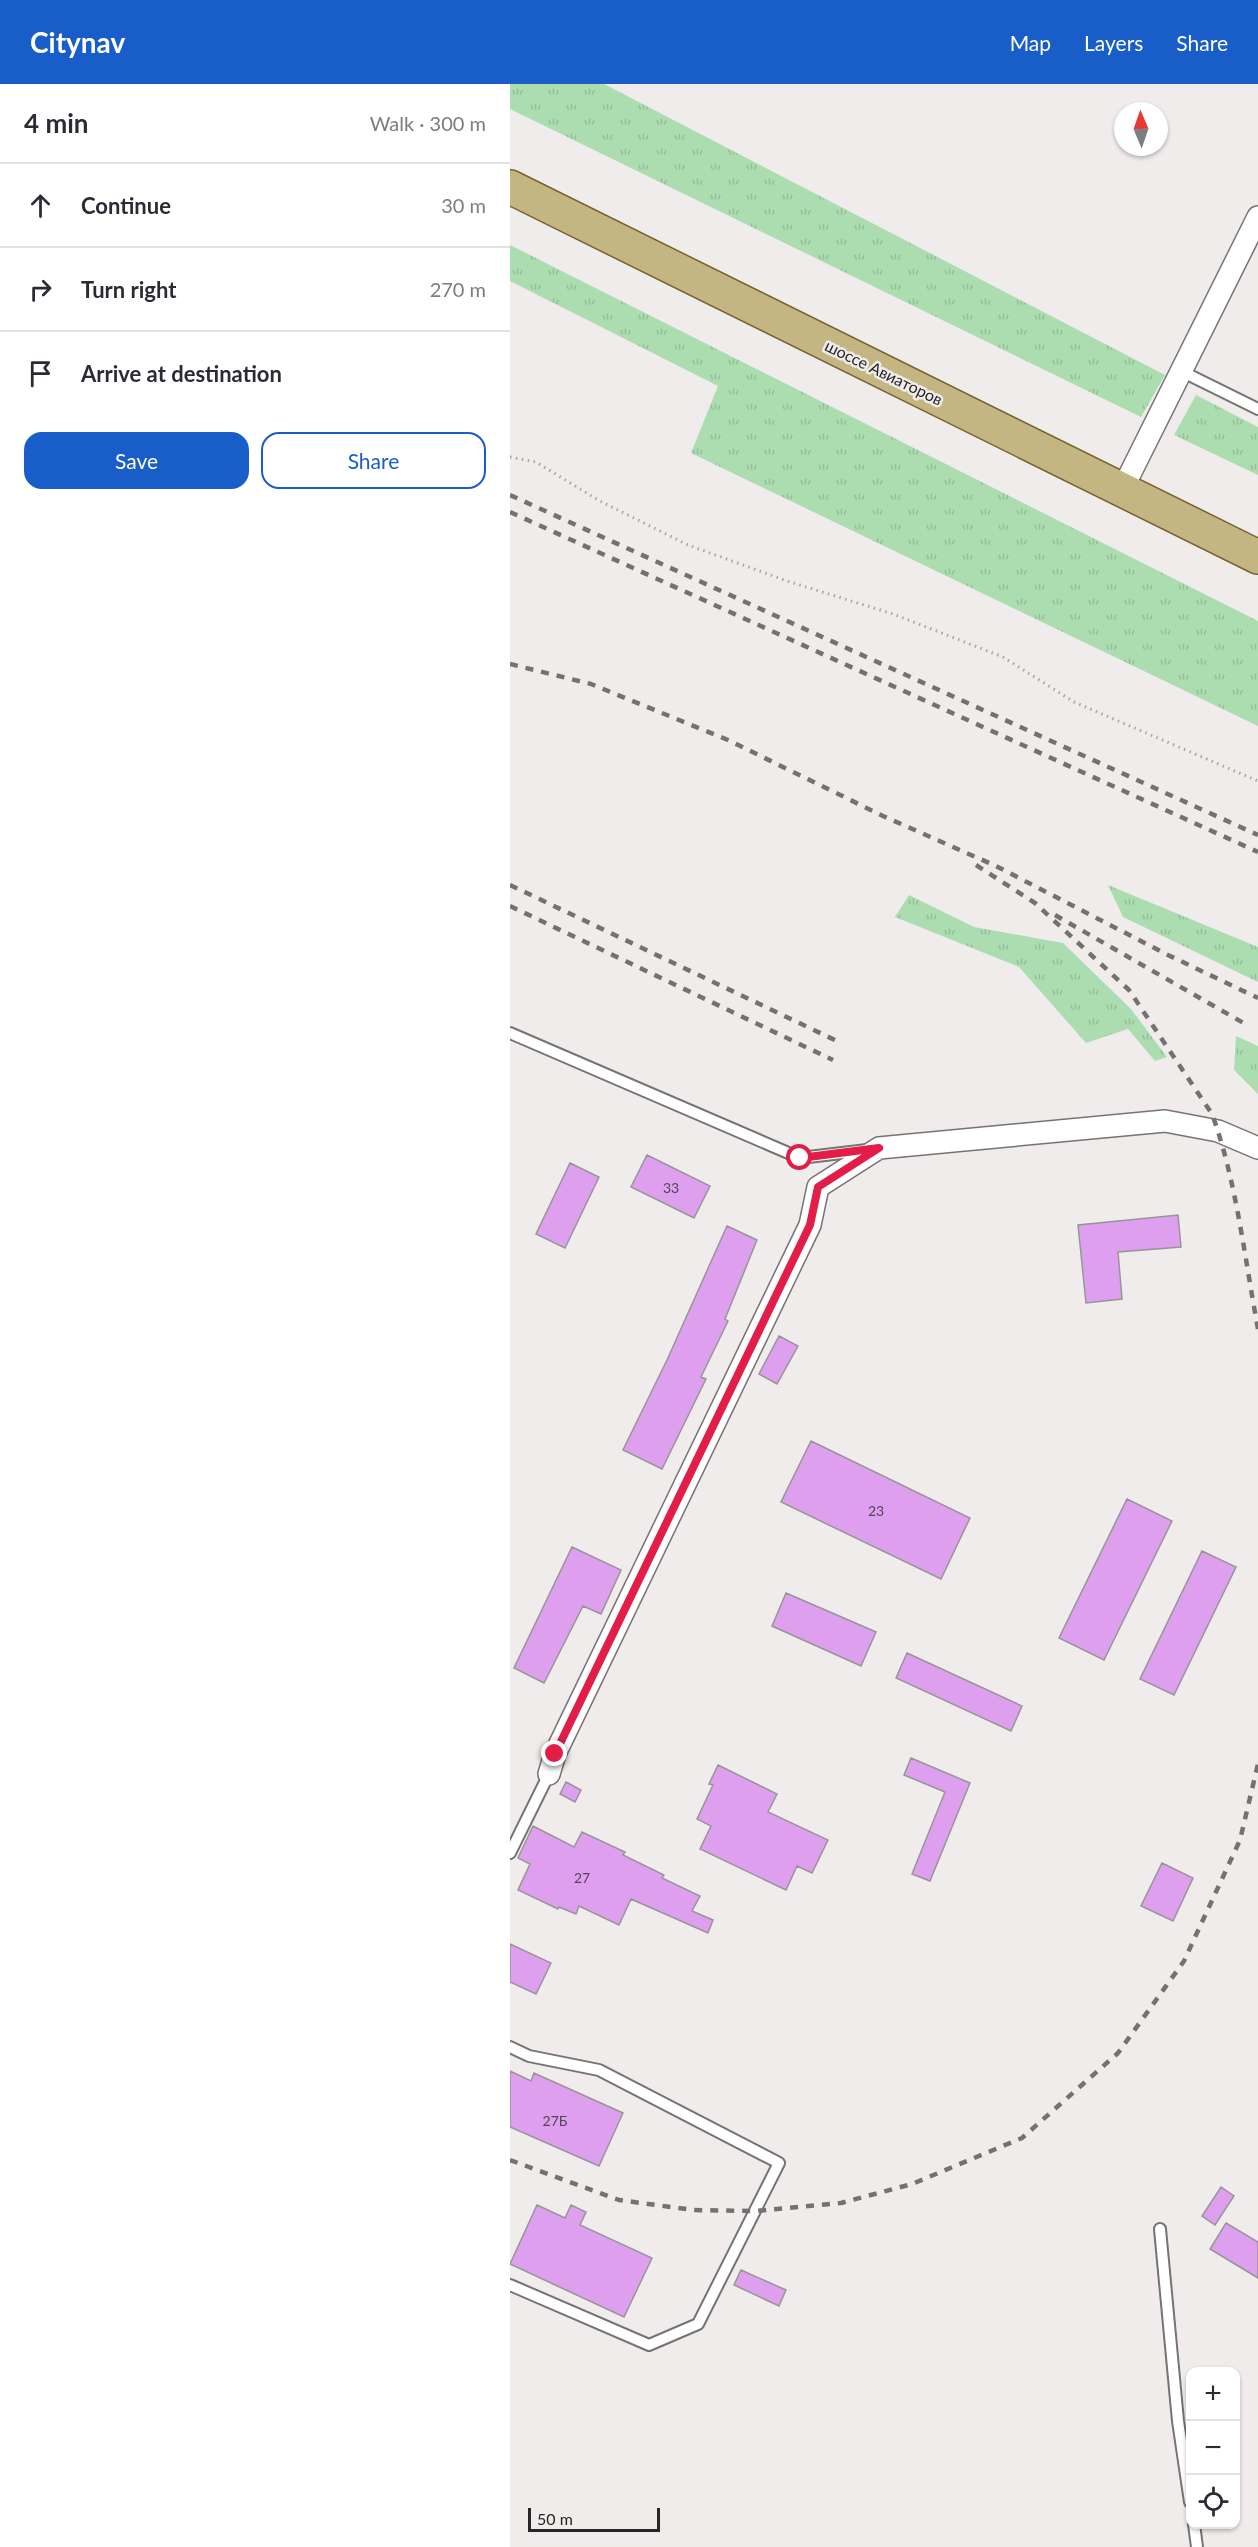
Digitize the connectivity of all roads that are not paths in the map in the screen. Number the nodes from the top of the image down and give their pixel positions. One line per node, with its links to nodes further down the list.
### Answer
1 (510, 188): 6 (main road, шоссе Авиаторов)
2 (510, 208): 8 (main road, шоссе Авиаторов)
3 (1258, 217): 4 (street)
4 (1181, 371): 5 (lane); 6 (street)
5 (1257, 406)
6 (1122, 490): 7 (main road, шоссе Авиаторов)
7 (1258, 557)
8 (1258, 576)
9 (510, 1034): 10 (lane)
10 (879, 1148): 11 (street); 12 (street)
11 (1258, 1148)
12 (549, 1774): 13 (lane)
13 (510, 1853)
14 (510, 2047): 16 (lane)
15 (1161, 2229): 17 (lane)
16 (510, 2285)
17 (1187, 2475)
18 (1195, 2529): 19 (lane)
19 (1197, 2547)

